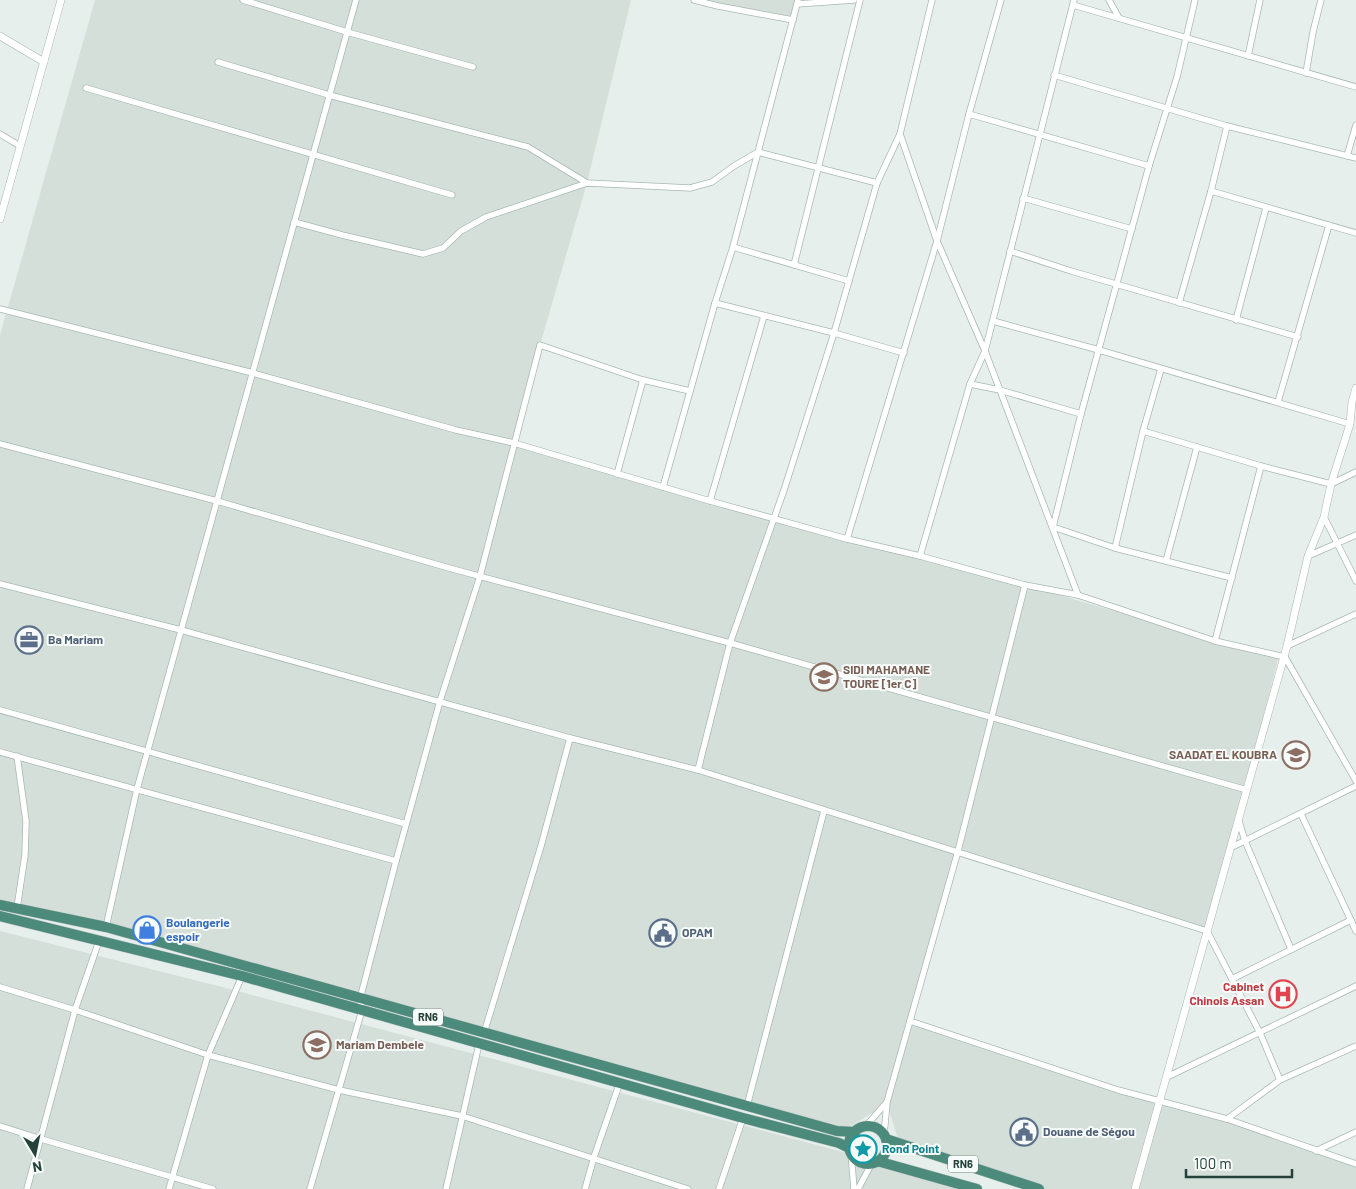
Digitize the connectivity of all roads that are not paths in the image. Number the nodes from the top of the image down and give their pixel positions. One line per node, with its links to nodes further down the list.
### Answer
1 (61, 0): 21 (street)
2 (243, 0): 17 (street)
3 (356, 0): 17 (street)
4 (694, 0): 16 (street)
5 (854, 0): 13 (street)
6 (860, 0): 42 (street)
7 (932, 0): 34 (street)
8 (1001, 0): 30 (street)
9 (1109, 0): 15 (street)
10 (1195, 0): 19 (street)
11 (1260, 0): 20 (street)
12 (1321, 0): 24 (street)
13 (797, 2): 16 (street)
14 (1073, 2): 15 (street); 25 (street)
15 (1119, 18): 19 (street)
16 (793, 20): 37 (street)
17 (347, 32): 23 (street); 28 (street)
18 (0, 36): 21 (street)
19 (1186, 38): 20 (street); 29 (street)
20 (1248, 56): 24 (street)
21 (44, 62): 36 (street)
22 (218, 62): 28 (street)
23 (473, 67)
24 (1306, 73): 26 (street)
25 (1054, 75): 29 (street); 35 (street)
26 (1356, 87)
27 (86, 88): 38 (street)
28 (329, 96): 38 (street); 43 (street)
29 (1166, 109): 32 (street); 41 (street)
30 (969, 114): 35 (street); 54 (street)
31 (1356, 125): 39 (street)
32 (1227, 126): 39 (street); 45 (street)
33 (0, 134): 36 (street)
34 (900, 134): 44 (street); 54 (street)
35 (1040, 135): 41 (street); 47 (street)
36 (20, 146): 49 (street)
37 (758, 152): 42 (street); 43 (street); 55 (street)
38 (313, 156): 46 (street); 50 (street)
39 (1347, 156): 40 (street)
40 (1356, 158)
41 (1149, 166): 52 (street)
42 (818, 168): 44 (street); 57 (street)
43 (587, 183): 50 (street)
44 (877, 184): 58 (street)
45 (1211, 191): 48 (street); 60 (street)
46 (452, 195)
47 (1024, 198): 52 (street); 56 (street)
48 (1266, 208): 51 (street); 64 (street)
49 (0, 219)
50 (294, 222): 72 (street)
51 (1329, 226): 53 (street); 67 (street)
52 (1132, 229): 59 (street)
53 (1356, 233)
54 (937, 241): 69 (street); 70 (street)
55 (733, 248): 57 (street); 61 (street)
56 (1010, 251): 59 (street); 65 (street)
57 (794, 265): 58 (street)
58 (849, 281): 66 (street)
59 (1117, 284): 60 (street); 68 (street)
60 (1179, 303): 64 (street)
61 (715, 304): 63 (street); 77 (street)
62 (0, 309): 72 (street)
63 (764, 316): 66 (street); 92 (street)
64 (1236, 320): 67 (street)
65 (993, 321): 68 (street); 69 (street)
66 (834, 333): 70 (street); 94 (street)
67 (1298, 337): 79 (street)
68 (1099, 350): 71 (street); 80 (street)
69 (986, 351): 74 (street); 76 (street)
70 (904, 353): 97 (street)
71 (1161, 369): 79 (street); 82 (street)
72 (253, 373): 83 (street); 91 (street)
73 (643, 380): 77 (street); 83 (street); 88 (street)
74 (970, 384): 76 (street); 100 (street)
75 (1356, 388): 78 (street)
76 (1000, 390): 80 (street); 95 (street)
77 (690, 391): 90 (street)
78 (1354, 401): 81 (street)
79 (1278, 402): 81 (street)
80 (1082, 414): 95 (street)
81 (1350, 424): 89 (street)
82 (1143, 431): 85 (street); 99 (street)
83 (514, 443): 88 (street); 103 (street)
84 (0, 444): 91 (street)
85 (1197, 447): 86 (street); 102 (street)
86 (1261, 466): 89 (street); 104 (street)
87 (1356, 472): 89 (street)
88 (617, 474): 90 (street)
89 (1331, 484): 93 (street)
90 (663, 487): 92 (street)
91 (217, 501): 103 (street); 110 (street)
92 (710, 501): 94 (street)
93 (1324, 517): 98 (street); 101 (street)
94 (774, 518): 97 (street); 112 (street)
95 (1053, 527): 99 (street); 108 (street)
96 (1356, 535): 98 (street)
97 (847, 539): 100 (street)
98 (1337, 544): 101 (street); 105 (street)
99 (1114, 548): 102 (street)
100 (920, 556): 107 (street)
101 (1308, 556): 113 (street)
102 (1166, 561): 104 (street)
103 (480, 576): 112 (street); 115 (street)
104 (1232, 578): 111 (street)
105 (1356, 582)
106 (0, 584): 110 (street)
107 (1025, 585): 108 (street); 117 (street)
108 (1078, 595): 111 (street)
109 (1356, 614): 113 (street)
110 (181, 630): 115 (street); 119 (street)
111 (1215, 640): 114 (street)
112 (730, 643): 117 (street); 122 (street)
113 (1288, 646): 114 (street)
114 (1285, 657): 123 (street); 126 (street)
115 (440, 701): 118 (street); 130 (street)
116 (0, 710): 119 (street)
117 (992, 719): 126 (street); 133 (street)
118 (570, 738): 122 (street); 151 (street)
119 (147, 751): 125 (street); 130 (street)
120 (0, 752): 121 (street)
121 (17, 756): 125 (street); 136 (street)
122 (698, 770): 127 (street)
123 (1356, 781)
124 (1356, 786): 128 (street)
125 (137, 789): 134 (street); 139 (street)
126 (1247, 790): 129 (street)
127 (824, 811): 133 (street); 162 (street)
128 (1301, 814): 131 (street); 138 (street)
129 (1239, 820): 131 (street); 132 (street)
130 (406, 824): 134 (street)
131 (1245, 841): 132 (street); 143 (street)
132 (1230, 848): 140 (street)
133 (958, 851): 140 (street); 150 (street)
134 (396, 861): 148 (street)
135 (0, 905): 136 (highway, RN6)
136 (17, 908): 139 (highway, RN6)
137 (0, 916): 142 (highway, RN6)
138 (1351, 920): 141 (street); 143 (street)
139 (106, 927): 148 (highway, RN6)
140 (1207, 931): 145 (street); 156 (street)
141 (1356, 931)
142 (99, 941): 144 (highway, RN6); 149 (street)
143 (1291, 950): 145 (street)
144 (242, 976): 148 (highway, RN6); 155 (street)
145 (1232, 979): 152 (street)
146 (1356, 986): 152 (street)
147 (0, 987): 149 (street)
148 (361, 1004): 151 (highway, RN6); 153 (highway, RN6); 159 (street)
149 (75, 1010): 155 (street); 171 (street)
150 (910, 1021): 160 (street); 161 (street)
151 (484, 1033): 162 (highway, RN6)
152 (1260, 1033): 156 (street); 157 (street)
153 (479, 1044): 158 (highway, RN6); 163 (street)
154 (1356, 1046): 157 (street)
155 (208, 1055): 159 (street); 177 (street)
156 (1167, 1076): 160 (street)
157 (1280, 1080): 165 (street)
158 (620, 1082): 164 (highway, RN6); 174 (street)
159 (339, 1090): 163 (street); 181 (street)
160 (1158, 1101): 165 (street); 190 (street)
161 (887, 1102): 167 (street); 170 (street)
162 (747, 1106): 168 (highway, RN6)
163 (462, 1116): 174 (street); 182 (street)
164 (743, 1118): 172 (highway, RN6); 185 (street)
165 (1226, 1119): 173 (street)
166 (0, 1126): 171 (street)
167 (866, 1126): 168 (highway); 170 (highway)
168 (855, 1132): 172 (highway)
169 (1356, 1132): 173 (street)
170 (885, 1137): 175 (highway); 189 (highway, RN6)
171 (41, 1139): 177 (street); 178 (street)
172 (850, 1151): 175 (highway); 186 (street)
173 (1316, 1151): 176 (street)
174 (594, 1157): 183 (street); 184 (street)
175 (875, 1162): 187 (street); 188 (highway, RN6)
176 (1356, 1164)
177 (172, 1177): 179 (street); 180 (street)
178 (27, 1189)
179 (169, 1189)
180 (213, 1189)
181 (310, 1189)
182 (446, 1189)
183 (585, 1189)
184 (688, 1189)
185 (719, 1189)
186 (854, 1189)
187 (858, 1189)
188 (977, 1189)
189 (1039, 1189)
190 (1135, 1189)

